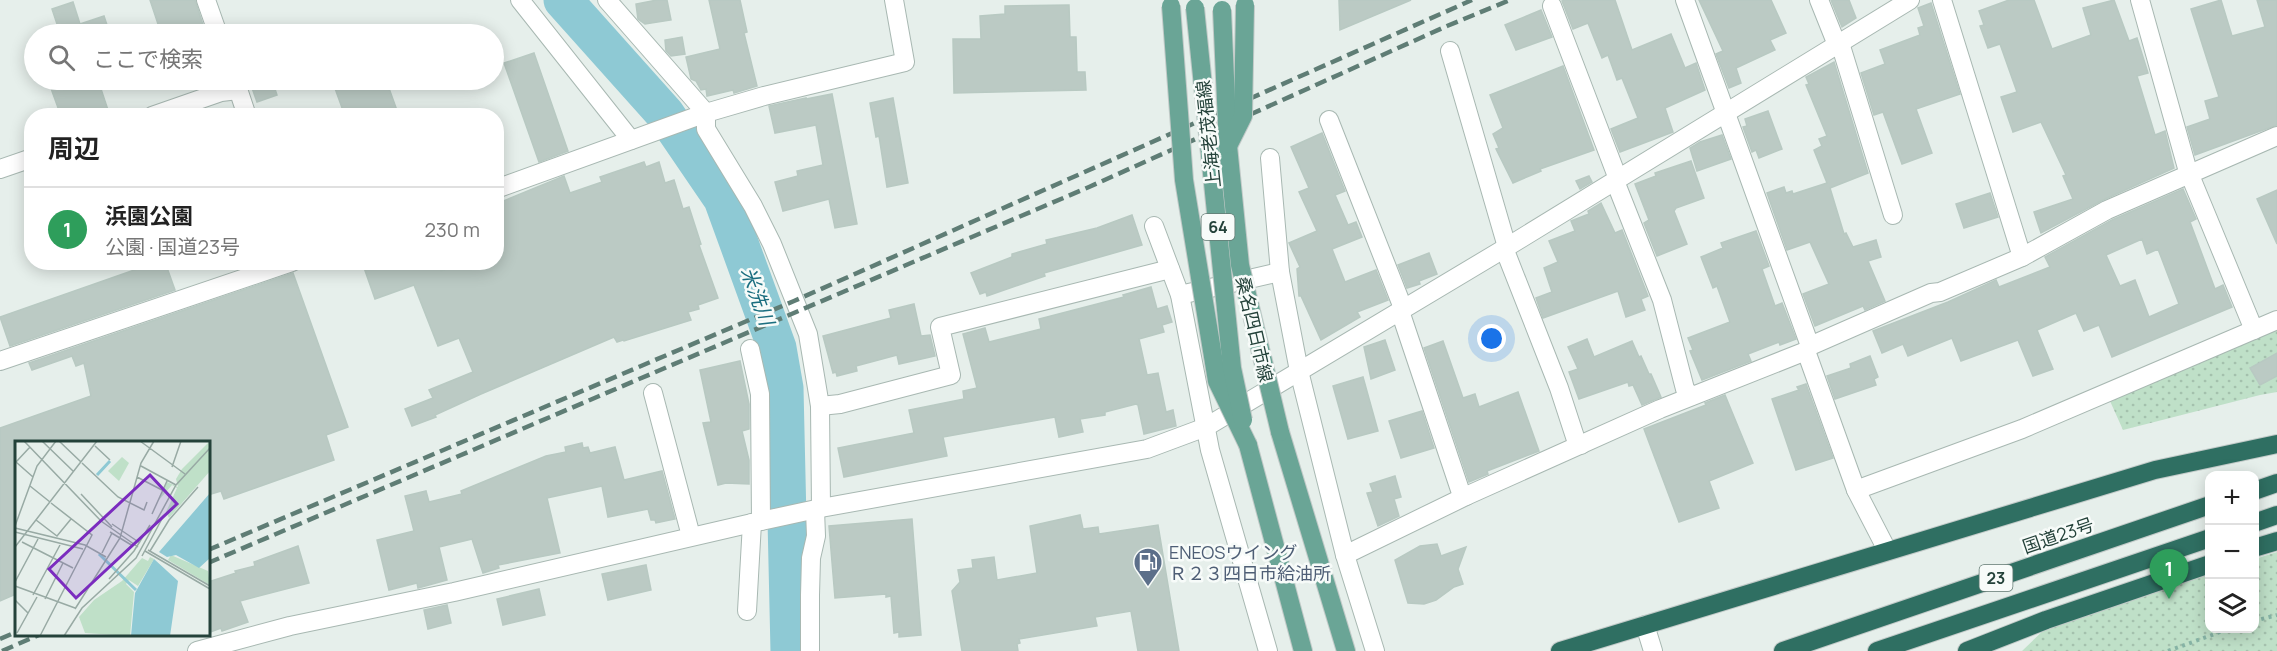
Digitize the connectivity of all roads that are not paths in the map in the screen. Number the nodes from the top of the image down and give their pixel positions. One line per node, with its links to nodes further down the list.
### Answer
1 (206, 0): 15 (street)
2 (520, 0): 26 (street)
3 (607, 0): 23 (street)
4 (894, 0): 23 (street)
5 (1685, 0): 22 (street)
6 (1820, 0): 16 (street)
7 (1910, 0): 16 (street)
8 (1942, 0): 37 (street)
9 (2140, 0): 31 (street)
10 (1171, 3): 54 (main road, bridge)
11 (1245, 3): 27 (main road, bridge)
12 (1195, 4): 54 (main road, 上海老茂福線 / 64, bridge)
13 (1222, 5): 27 (main road, 上海老茂福線, bridge)
14 (1552, 6): 32 (street)
15 (214, 24)
16 (1838, 44): 22 (street); 34 (street)
17 (1450, 51): 36 (street)
18 (225, 90): 20 (street)
19 (238, 90): 21 (street)
20 (175, 108)
21 (244, 108)
22 (1727, 113): 32 (street); 46 (street)
23 (702, 114): 26 (street); 51 (street)
24 (1329, 120): 42 (street)
25 (2277, 136): 31 (street)
26 (638, 137): 33 (street)
27 (1228, 146): 79 (main road, 桑名四日市線, bridge)
28 (1270, 159): 40 (street)
29 (24, 161): 30 (street)
30 (0, 169)
31 (2189, 173): 37 (street); 44 (street)
32 (1617, 180): 36 (street); 50 (street)
33 (504, 186)
34 (1893, 215)
35 (1154, 226): 38 (street)
36 (1506, 247): 42 (street); 55 (street)
37 (2022, 257): 46 (street)
38 (1170, 269): 41 (street); 51 (street)
39 (268, 270): 47 (street)
40 (1280, 272): 41 (street); 48 (street)
41 (1180, 295): 52 (street)
42 (1402, 309): 48 (street); 59 (street)
43 (2277, 320): 44 (street)
44 (2254, 330): 58 (street)
45 (750, 349): 64 (street)
46 (1808, 349): 50 (street); 58 (street)
47 (0, 361)
48 (1299, 371): 52 (street); 70 (street)
49 (653, 393): 65 (street)
50 (1690, 396): 55 (street)
51 (820, 406): 61 (street)
52 (1206, 428): 61 (street); 77 (street)
53 (2277, 444): 69 (highway)
54 (1248, 445): 78 (main road)
55 (1581, 445): 59 (street)
56 (2277, 483): 57 (highway)
57 (2259, 488)
58 (1856, 490): 69 (street)
59 (1466, 496): 70 (street)
60 (2205, 507): 83 (highway, 国道23号 / 23)
61 (815, 510): 64 (street); 75 (street)
62 (2277, 515): 63 (highway)
63 (2259, 521)
64 (757, 522): 65 (street); 72 (street)
65 (691, 536): 76 (street)
66 (2205, 540): 84 (highway, 23)
67 (2277, 541): 68 (highway)
68 (2259, 546)
69 (1887, 550): 73 (highway)
70 (1345, 555): 80 (street)
71 (2205, 566): 74 (highway)
72 (747, 611)
73 (1645, 625): 81 (highway); 82 (street)
74 (1975, 649)
75 (810, 650)
76 (197, 651)
77 (1268, 651)
78 (1303, 651)
79 (1346, 651)
80 (1376, 651)
81 (1560, 651)
82 (1653, 651)
83 (1783, 651)
84 (1877, 651)

